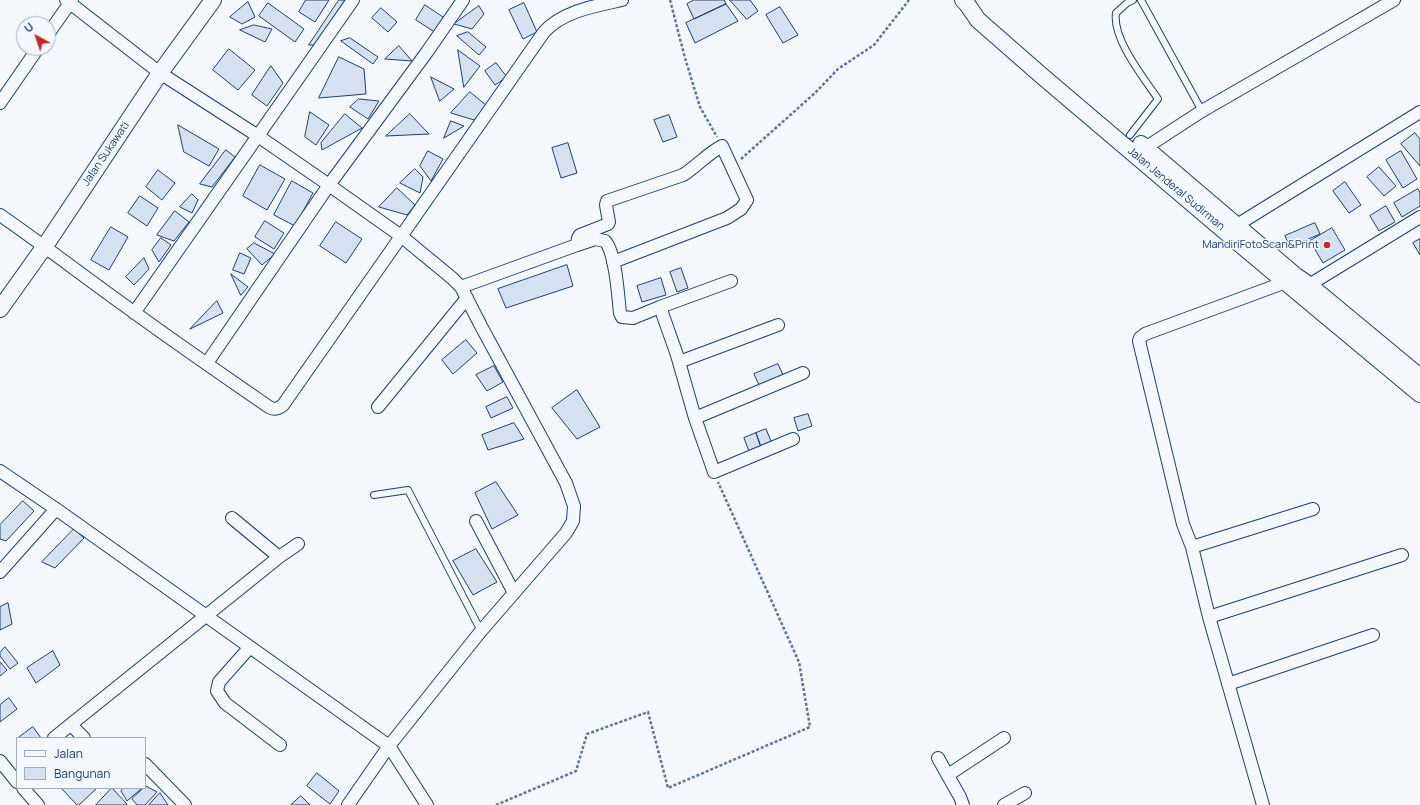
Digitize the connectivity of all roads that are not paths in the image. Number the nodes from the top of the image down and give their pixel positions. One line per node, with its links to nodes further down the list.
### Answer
1 (213, 0): 12 (main road, Jalan Sukawati)
2 (353, 0): 17 (street)
3 (463, 0): 19 (street)
4 (622, 0): 23 (street)
5 (1133, 0): 16 (lane)
6 (1142, 0): 14 (lane)
7 (1394, 0): 14 (street)
8 (69, 1): 10 (street); 12 (street)
9 (965, 2): 16 (main road); 18 (main road, Jalan Jenderal Sudirman)
10 (56, 21)
11 (32, 56): 13 (street)
12 (160, 73): 17 (street); 25 (main road, Jalan Sukawati)
13 (0, 103)
14 (1202, 111): 18 (street)
15 (1420, 112): 22 (street)
16 (1130, 135): 18 (main road)
17 (258, 136): 19 (street); 33 (street)
18 (1141, 151): 22 (main road); 28 (main road, Jalan Jenderal Sudirman)
19 (329, 185): 23 (street); 36 (street)
20 (0, 215): 25 (street)
21 (1420, 217): 28 (street)
22 (1237, 225): 28 (main road)
23 (401, 236): 29 (street); 36 (street)
24 (577, 245): 26 (street); 26 (street); 29 (street)
25 (45, 246): 32 (main road, Jalan Sukawati); 33 (street)
26 (614, 262): 31 (street)
27 (731, 281): 31 (street)
28 (1297, 281): 38 (main road); 39 (main road, Jalan Jenderal Sudirman); 50 (street)
29 (461, 287): 30 (street)
30 (467, 298): 40 (street); 54 (street)
31 (660, 307): 35 (street)
32 (0, 309)
33 (134, 313): 36 (street)
34 (778, 325): 35 (street)
35 (679, 362): 41 (street)
36 (206, 363)
37 (803, 373): 41 (street)
38 (1420, 377)
39 (1420, 394)
40 (378, 407)
41 (695, 418): 42 (street)
42 (793, 438)
43 (0, 471): 45 (street)
44 (374, 495): 57 (lane)
45 (56, 509): 53 (street); 55 (street)
46 (1313, 509): 50 (street)
47 (232, 518): 52 (street)
48 (476, 521): 54 (street)
49 (298, 544): 52 (street)
50 (1192, 547): 56 (street)
51 (1402, 555): 56 (street)
52 (279, 557): 55 (street)
53 (0, 572)
54 (514, 593): 57 (street)
55 (207, 616): 59 (street); 61 (street)
56 (1209, 617): 60 (street)
57 (482, 631): 66 (street)
58 (1373, 635): 60 (street)
59 (250, 647): 65 (street); 66 (street)
60 (1228, 684): 80 (street)
61 (71, 724): 62 (street); 63 (street)
62 (55, 737)
63 (83, 737)
64 (1004, 738): 70 (street)
65 (280, 746)
66 (388, 746): 76 (street); 77 (street)
67 (938, 758): 70 (street)
68 (1, 765): 71 (street)
69 (146, 765): 75 (street)
70 (948, 775): 78 (street)
71 (15, 776)
72 (24, 789): 74 (street)
73 (1026, 793): 79 (street)
74 (38, 805)
75 (185, 805)
76 (348, 805)
77 (427, 805)
78 (963, 805)
79 (1004, 805)
80 (1263, 805)

